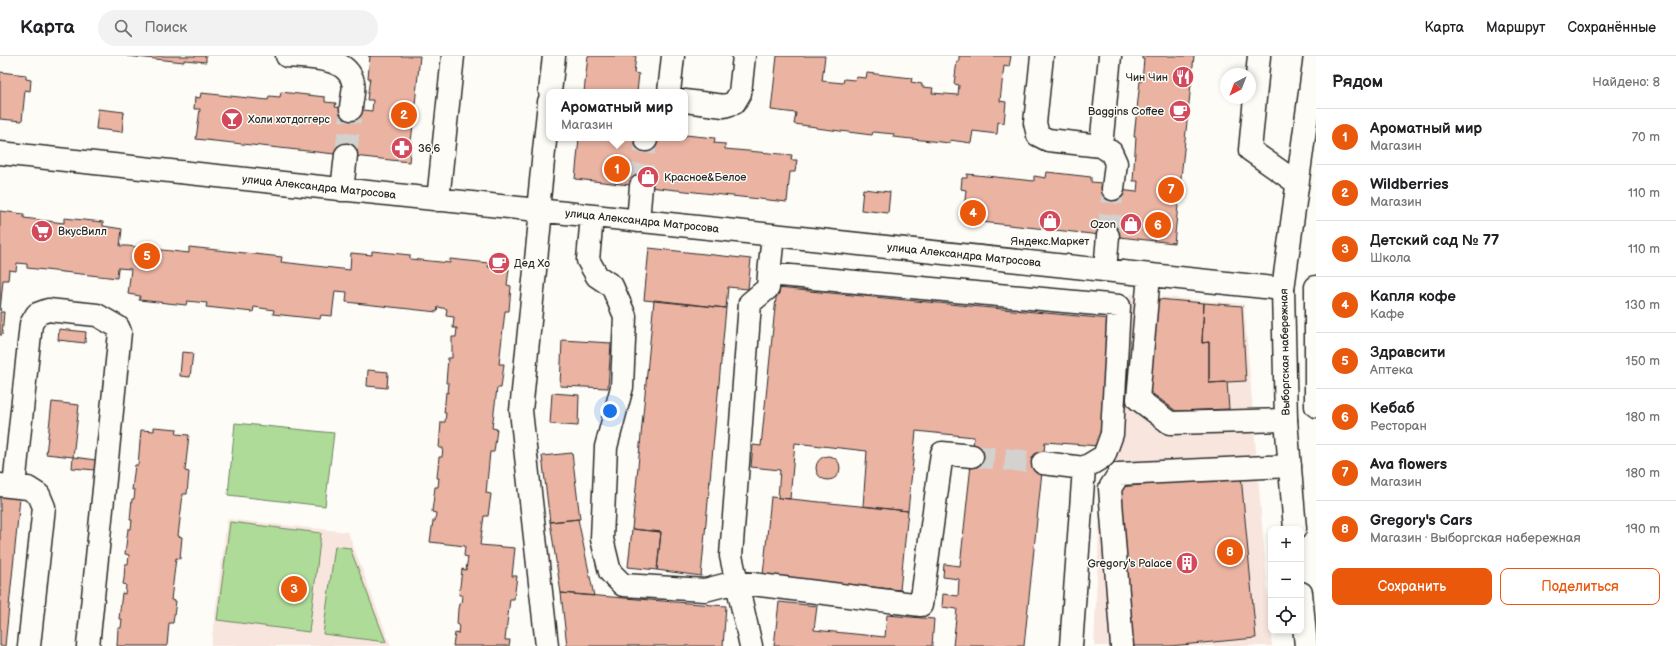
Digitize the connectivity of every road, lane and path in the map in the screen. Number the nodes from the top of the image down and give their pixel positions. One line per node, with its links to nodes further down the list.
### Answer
1 (287, 56): 10 (street)
2 (454, 56): 23 (street)
3 (554, 56): 11 (street)
4 (673, 56): 12 (street)
5 (744, 56): 13 (street)
6 (1042, 56): 16 (street)
7 (1110, 56): 16 (street)
8 (1259, 56): 19 (street)
9 (1315, 56): 19 (street, Выборгская набережная)
10 (335, 59): 14 (street)
11 (550, 89)
12 (669, 89)
13 (688, 101)
14 (351, 109)
15 (546, 134): 24 (street)
16 (1101, 146): 21 (street)
17 (0, 153): 22 (street, улица Александра Матросова)
18 (346, 155): 22 (street)
19 (1298, 183): 33 (street, Выборгская набережная)
20 (641, 186): 26 (street)
21 (1113, 189)
22 (342, 190): 23 (street, улица Александра Матросова)
23 (438, 200): 24 (street, улица Александра Матросова)
24 (539, 210): 25 (street, улица Александра Матросова); 47 (street)
25 (592, 216): 26 (street, улица Александра Матросова); 43 (street)
26 (638, 221): 27 (street, улица Александра Матросова)
27 (773, 235): 29 (street, улица Александра Матросова); 30 (street)
28 (1108, 236): 29 (street)
29 (1113, 271): 31 (street, улица Александра Матросова); 34 (street)
30 (769, 274): 34 (street); 43 (street)
31 (1149, 275): 33 (street, улица Александра Матросова); 36 (street)
32 (1316, 287): 35 (street)
33 (1283, 289): 36 (street, Выборгская набережная)
34 (1119, 306): 40 (street)
35 (1316, 406)
36 (1286, 420): 39 (street, Выборгская набережная)
37 (972, 456): 43 (street)
38 (1043, 463): 40 (street)
39 (1290, 466): 42 (street, Выборгская набережная); 50 (street)
40 (1084, 468): 49 (street)
41 (7, 486): 45 (street); 46 (street)
42 (1295, 526)
43 (736, 582): 48 (street)
44 (1301, 598): 51 (street)
45 (29, 646)
46 (88, 646)
47 (547, 646)
48 (751, 646)
49 (1071, 646)
50 (1122, 646)
51 (1306, 646)

